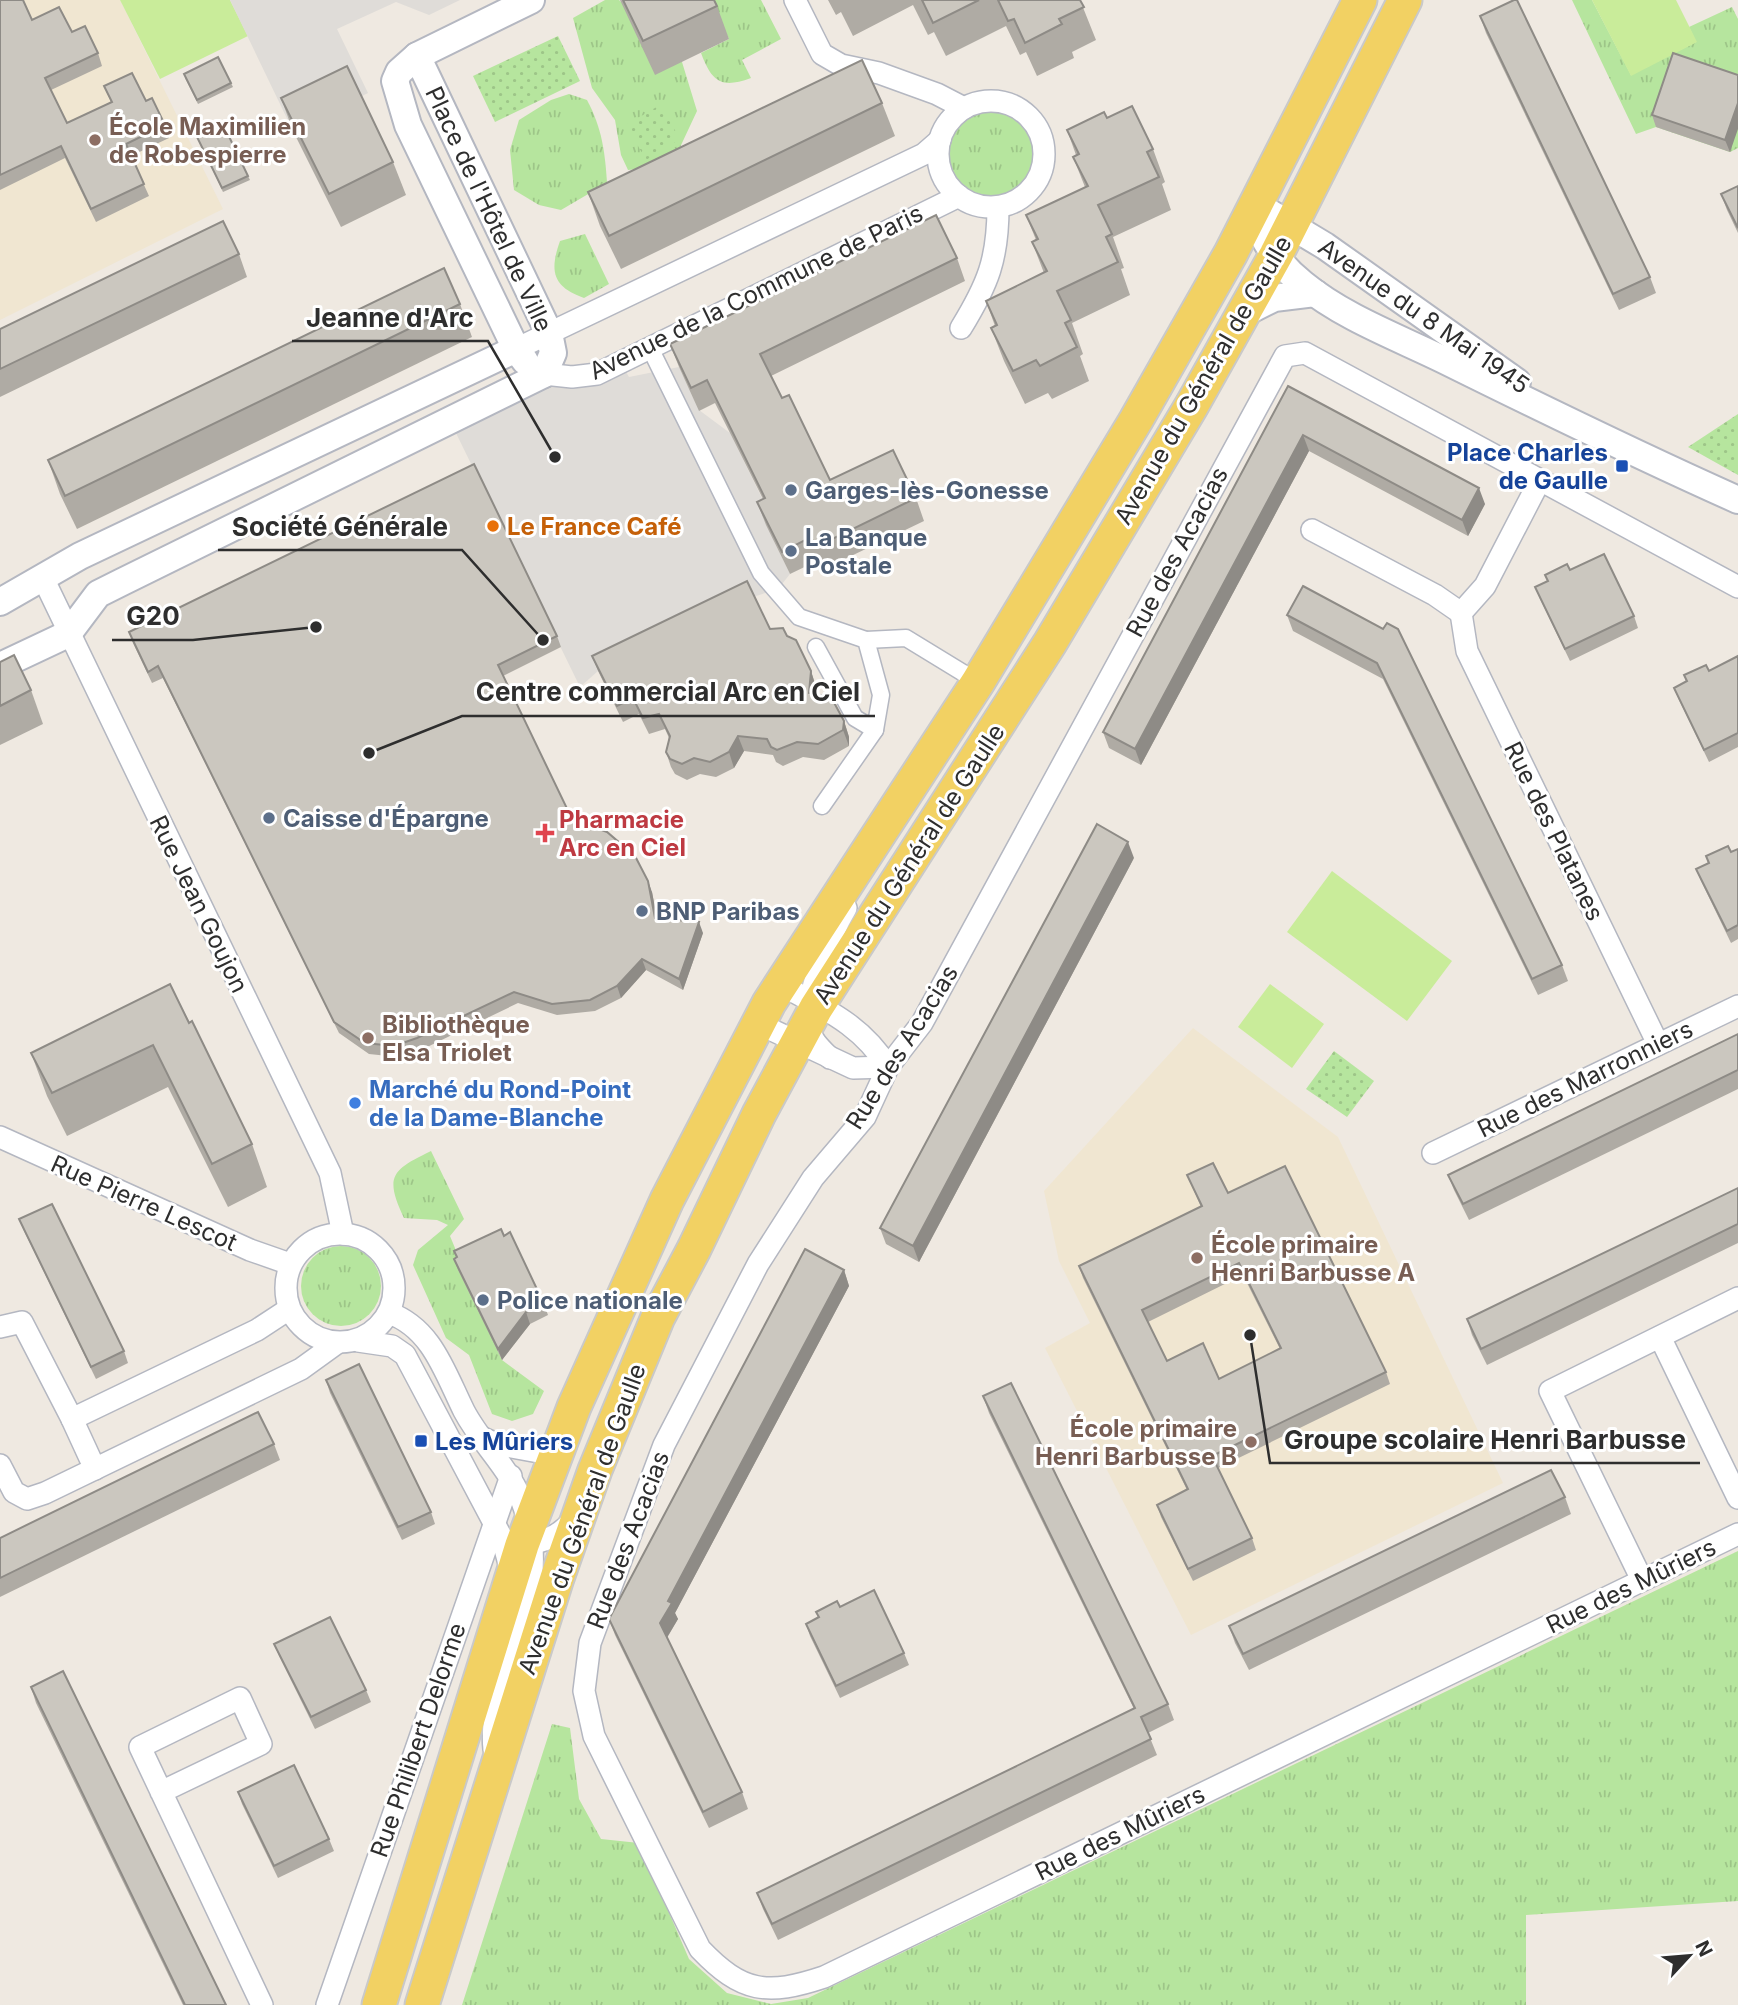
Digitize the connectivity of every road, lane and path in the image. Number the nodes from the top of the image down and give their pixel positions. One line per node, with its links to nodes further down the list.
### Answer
1 (531, 0): 5 (street)
2 (795, 0): 6 (street)
3 (1360, 0): 9 (main road, Avenue du Général de Gaulle)
4 (1405, 0): 11 (main road, Avenue du Général de Gaulle)
5 (417, 56): 16 (street, Place de l'Hôtel de Ville); 18 (street, Place de l'Hôtel de Ville)
6 (964, 108): 7 (street); 10 (street)
7 (940, 141): 8 (street); 16 (street, Avenue de la Commune de Paris)
8 (959, 196): 10 (street); 17 (street, Avenue de la Commune de Paris)
9 (1255, 204): 11 (street, Avenue du 8 Mai 1945); 12 (street, Avenue du 8 Mai 1945); 32 (main road, Avenue du Général de Gaulle)
10 (998, 207): 15 (street)
11 (1291, 225): 12 (main road, Avenue du Général de Gaulle); 20 (street, Avenue du 8 Mai 1945)
12 (1276, 255): 13 (street, Avenue du 8 Mai 1945); 14 (main road, Avenue du Général de Gaulle)
13 (1315, 293): 14 (street); 20 (street, Avenue du 8 Mai 1945)
14 (1242, 314): 38 (main road, Avenue du Général de Gaulle)
15 (961, 328)
16 (549, 333): 18 (street, Avenue de la Commune de Paris); 19 (street, Place de l'Hôtel de Ville)
17 (650, 348): 19 (street, Avenue de la Commune de Paris); 29 (street)
18 (516, 349): 19 (street, Place de l'Hôtel de Ville); 24 (street, Avenue de la Commune de Paris)
19 (544, 374): 28 (street, Avenue de la Commune de Paris)
20 (1584, 430): 22 (street, Avenue du 8 Mai 1945)
21 (1539, 482): 25 (street); 27 (street); 41 (street, Rue des Acacias)
22 (1738, 500)
23 (1312, 530): 27 (street)
24 (43, 578): 26 (street, Avenue de la Commune de Paris); 28 (street, Rue Jean Goujon)
25 (1738, 587)
26 (0, 602)
27 (1461, 613): 40 (street, Rue des Platanes)
28 (68, 634): 31 (street, Avenue de la Commune de Paris); 44 (street, Rue Jean Goujon)
29 (866, 640): 32 (street); 33 (street)
30 (816, 647): 33 (street)
31 (0, 666)
32 (978, 682): 34 (main road, Avenue du Général de Gaulle)
33 (875, 730): 35 (street)
34 (903, 797): 36 (main road, Avenue du Général de Gaulle); 38 (street)
35 (822, 806)
36 (780, 984): 38 (street); 39 (main road, Avenue du Général de Gaulle)
37 (1738, 1006): 40 (street, Rue des Marronniers)
38 (808, 1018): 39 (street); 41 (street); 41 (street); 59 (main road, Avenue du Général de Gaulle)
39 (757, 1023): 54 (main road, Avenue du Général de Gaulle)
40 (1658, 1044): 43 (street, Rue des Marronniers)
41 (888, 1067): 63 (street, Rue des Acacias)
42 (2, 1141): 45 (street, Rue Pierre Lescot)
43 (1433, 1153)
44 (343, 1234): 45 (street); 48 (street)
45 (290, 1264): 47 (street)
46 (1738, 1298): 50 (street)
47 (289, 1308): 51 (street); 52 (street)
48 (389, 1312): 51 (street); 53 (street)
49 (0, 1327): 52 (street)
50 (1660, 1337): 58 (street); 62 (street)
51 (347, 1342): 56 (street); 61 (street)
52 (72, 1419): 56 (street)
53 (479, 1436): 54 (street); 57 (street)
54 (555, 1455): 61 (main road, Avenue du Général de Gaulle)
55 (0, 1465): 56 (street)
56 (95, 1469)
57 (511, 1476): 61 (street, Avenue du Général de Gaulle); 61 (street, Rue Philibert Delorme)
58 (1738, 1498)
59 (582, 1505): 61 (street); 64 (main road, Avenue du Général de Gaulle)
60 (1738, 1534): 62 (street, Rue des Mûriers)
61 (516, 1535): 64 (street, Avenue du Général de Gaulle); 67 (street, Rue Philibert Delorme); 68 (main road, Avenue du Général de Gaulle)
62 (1643, 1580): 63 (street, Rue des Mûriers)
63 (604, 1754)
64 (496, 1767): 69 (main road, Avenue du Général de Gaulle)
65 (161, 1792): 65 (street); 66 (street)
66 (262, 2005)
67 (327, 2005)
68 (379, 2005)
69 (422, 2005)

